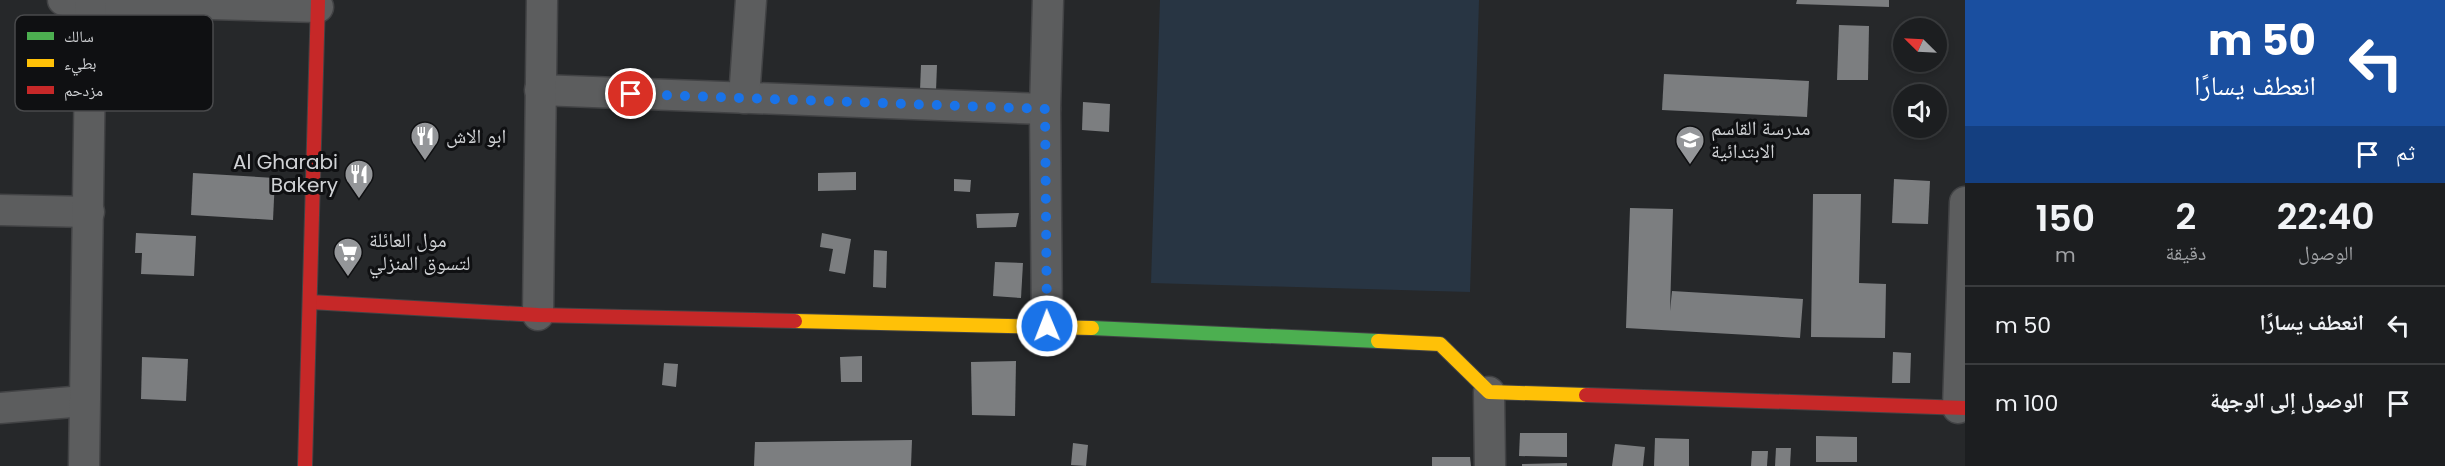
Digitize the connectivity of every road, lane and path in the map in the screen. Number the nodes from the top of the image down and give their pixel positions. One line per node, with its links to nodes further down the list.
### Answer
1 (63, 0): 5 (street)
2 (542, 0): 7 (street)
3 (751, 0): 8 (street)
4 (1048, 0): 9 (street)
5 (91, 1): 6 (street)
6 (318, 3): 14 (street)
7 (540, 90): 8 (street); 15 (street)
8 (744, 98): 9 (street)
9 (1045, 109): 16 (street)
10 (90, 111): 13 (street)
11 (1965, 202): 20 (street)
12 (0, 210): 13 (street)
13 (89, 212): 18 (street)
14 (310, 302): 15 (street); 22 (street)
15 (538, 315): 16 (street)
16 (1047, 326): 17 (street)
17 (1489, 392): 20 (street); 23 (street)
18 (84, 401): 19 (street); 21 (street)
19 (0, 408)
20 (1962, 408)
21 (84, 466)
22 (306, 466)
23 (1490, 466)

